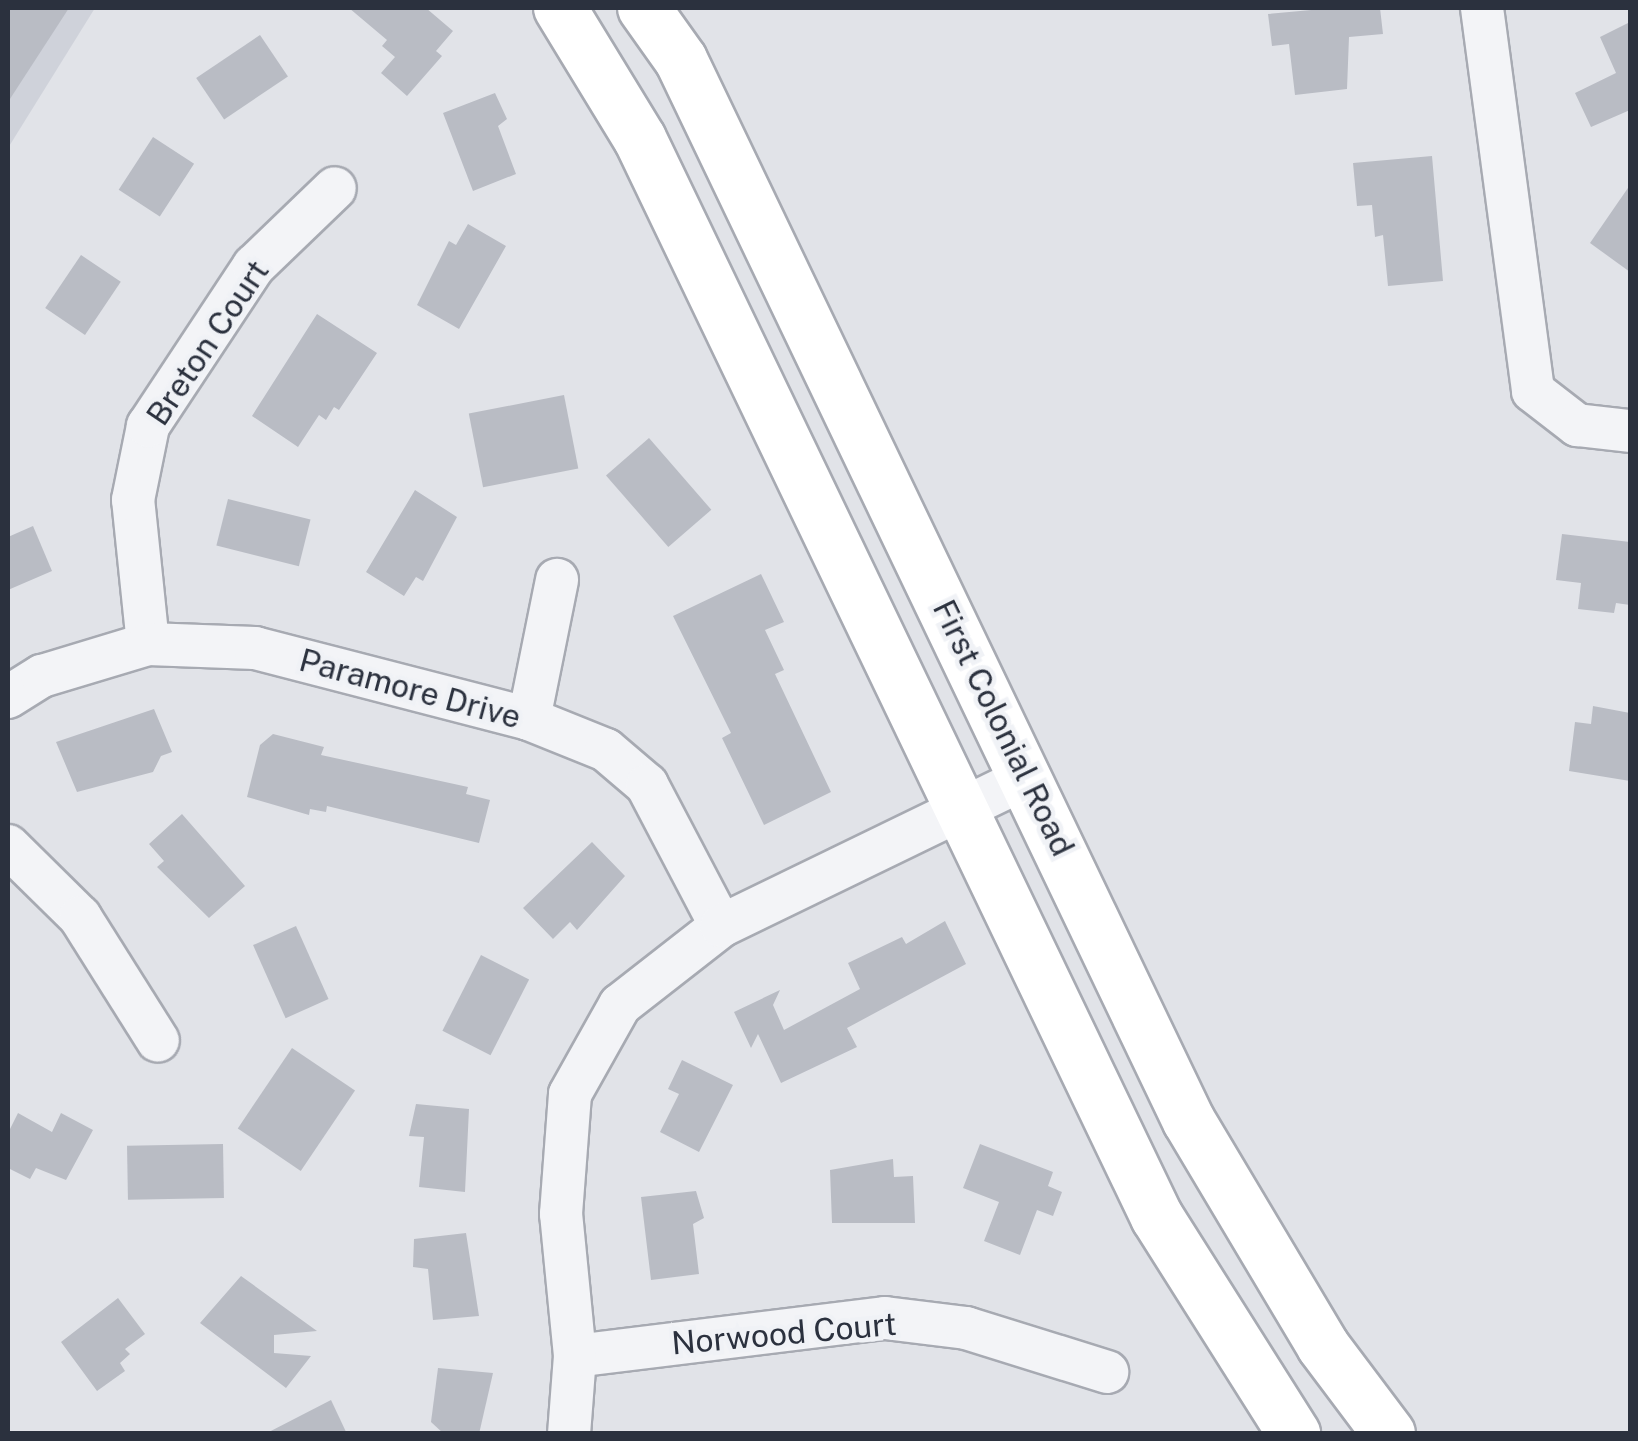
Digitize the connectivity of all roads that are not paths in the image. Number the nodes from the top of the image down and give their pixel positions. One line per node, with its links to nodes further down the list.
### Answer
1 (560, 8): 11 (main road)
2 (644, 8): 10 (main road, First Colonial Road)
3 (1482, 8): 5 (street)
4 (335, 188): 7 (street, Breton Court)
5 (1630, 431)
6 (556, 580): 9 (street)
7 (148, 644): 8 (street, Paramore Drive); 9 (street, Paramore Drive)
8 (8, 697)
9 (528, 720): 13 (street, Paramore Drive)
10 (1028, 777): 11 (street); 19 (main road, First Colonial Road)
11 (962, 810): 13 (street); 18 (main road)
12 (8, 846): 14 (street)
13 (721, 926): 15 (street)
14 (158, 1041)
15 (575, 1356): 16 (street, Norwood Court); 17 (street)
16 (1107, 1372)
17 (569, 1434)
18 (1294, 1434)
19 (1388, 1434)

